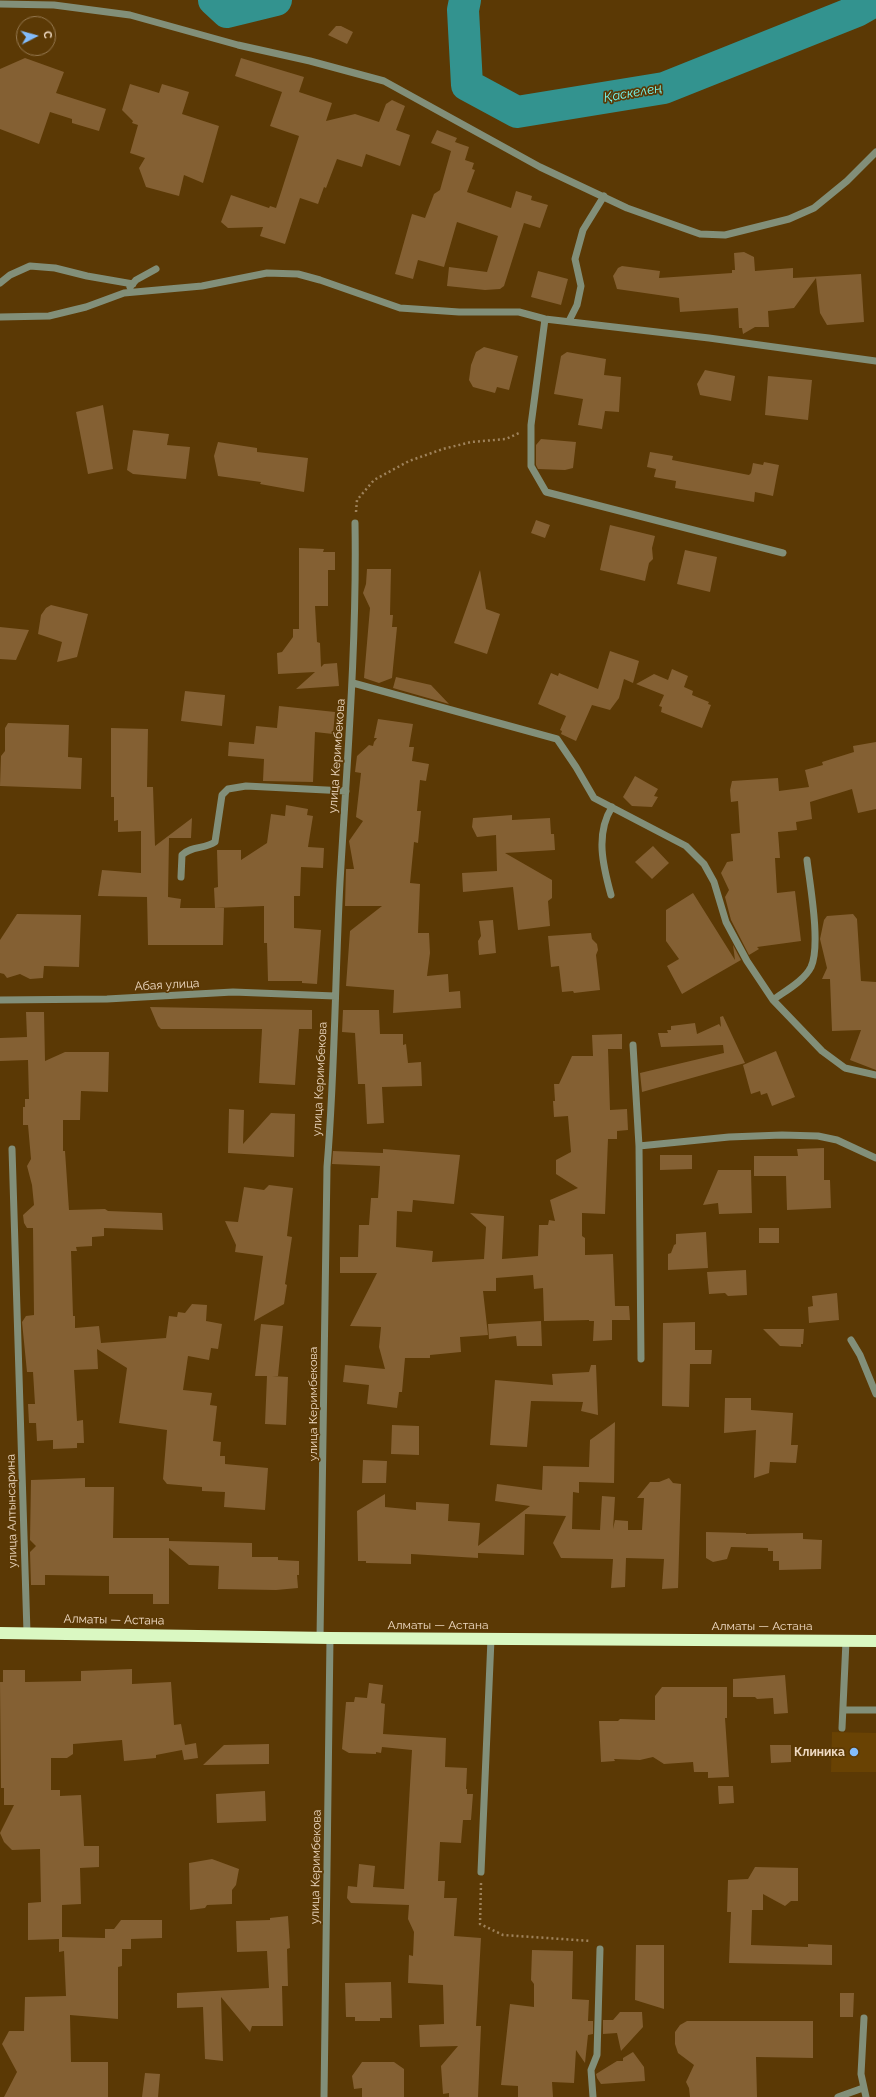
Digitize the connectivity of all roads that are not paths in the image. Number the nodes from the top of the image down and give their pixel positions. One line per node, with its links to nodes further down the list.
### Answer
1 (0, 4): 3 (street)
2 (876, 152): 3 (street)
3 (604, 196): 10 (street)
4 (156, 269): 6 (street)
5 (0, 283): 6 (street)
6 (133, 284): 7 (street)
7 (124, 294): 8 (street); 9 (street)
8 (0, 317)
9 (545, 319): 10 (street); 13 (street)
10 (569, 321): 11 (street)
11 (876, 361)
12 (355, 522): 14 (street, улица Керимбекова)
13 (783, 552)
14 (353, 683): 15 (street, улица Керимбекова); 16 (street)
15 (346, 790): 18 (street); 20 (street, улица Керимбекова)
16 (612, 807): 19 (street); 22 (street)
17 (807, 860): 22 (street)
18 (181, 876)
19 (611, 895)
20 (335, 996): 21 (street, Абая улица); 33 (street, улица Керимбекова)
21 (0, 1000)
22 (773, 1000): 24 (street)
23 (633, 1045): 25 (street)
24 (876, 1075)
25 (639, 1146): 27 (street); 29 (street)
26 (12, 1149): 32 (street, улица Алтынсарина)
27 (876, 1158)
28 (851, 1340): 30 (street)
29 (641, 1359)
30 (876, 1394)
31 (0, 1632): 32 (highway, Алматы — Астана)
32 (27, 1633): 33 (highway, Алматы — Астана)
33 (325, 1638): 34 (highway, Алматы — Астана); 44 (street, улица Керимбекова)
34 (491, 1639): 35 (highway, Алматы — Астана); 40 (street)
35 (846, 1641): 36 (highway, Алматы — Астана); 37 (street)
36 (876, 1641)
37 (843, 1710): 38 (street); 39 (street)
38 (876, 1710)
39 (842, 1728)
40 (481, 1872)
41 (600, 1949): 45 (street)
42 (864, 2018): 43 (street)
43 (863, 2088): 46 (street); 47 (street)
44 (324, 2097)
45 (593, 2097)
46 (838, 2097)
47 (866, 2097)

